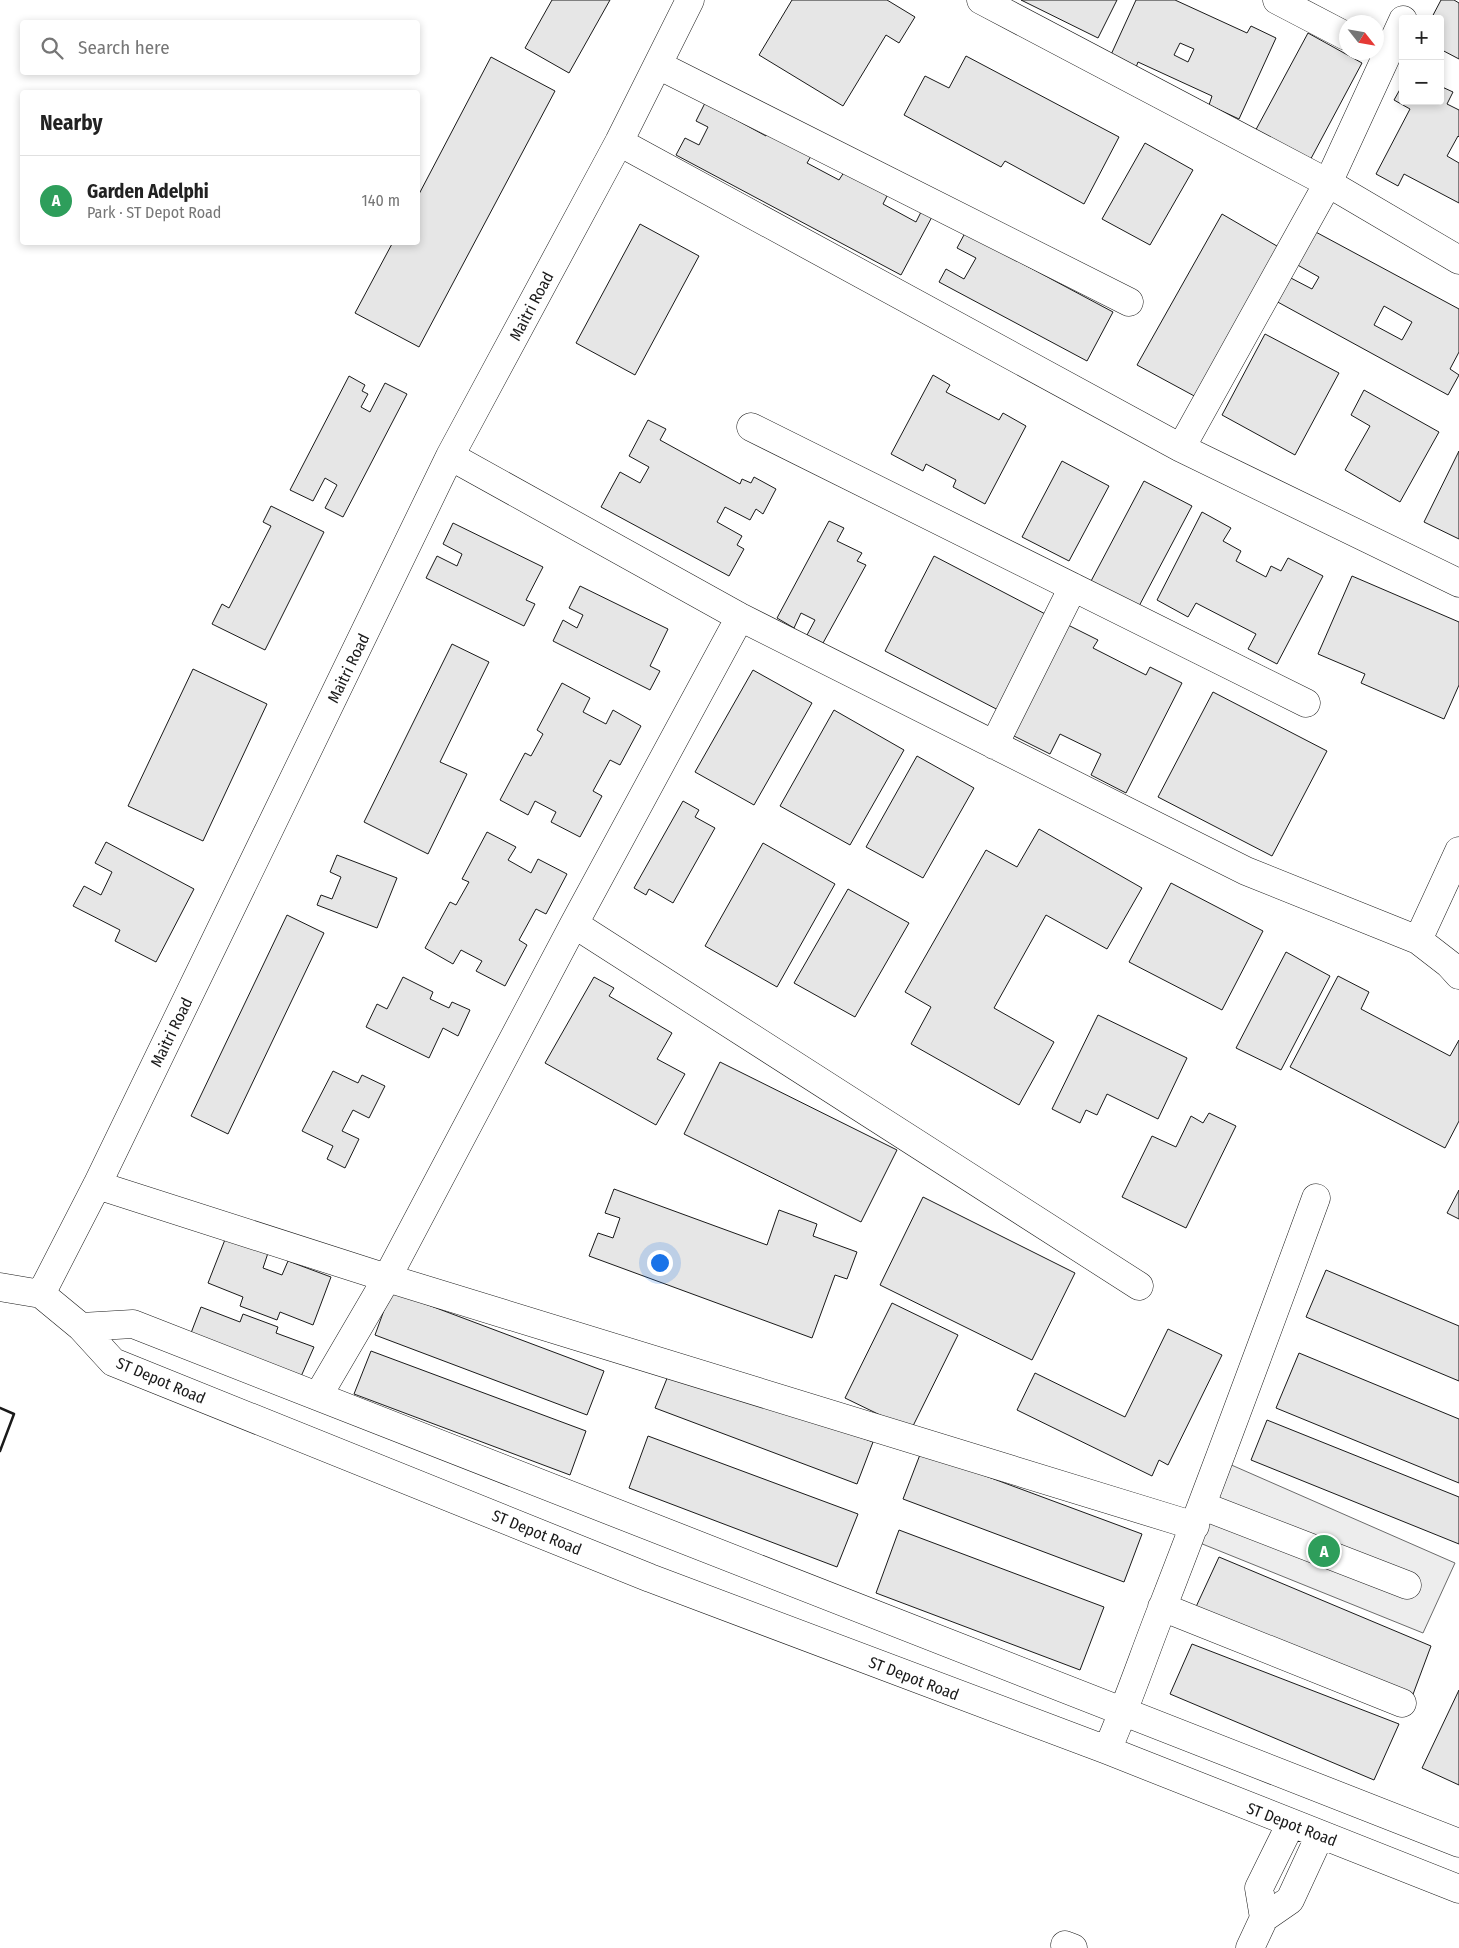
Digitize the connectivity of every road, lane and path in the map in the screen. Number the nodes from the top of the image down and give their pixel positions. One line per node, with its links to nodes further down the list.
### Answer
1 (690, 0): 10 (street, Maitri Road)
2 (981, 0): 12 (street)
3 (1277, 0): 7 (street)
4 (1412, 0): 5 (street)
5 (1405, 15)
6 (1399, 25): 8 (street)
7 (1339, 32)
8 (1384, 49)
9 (1379, 60): 12 (street)
10 (658, 64): 11 (street, Maitri Road); 14 (street)
11 (618, 142): 16 (street); 17 (street, Maitri Road)
12 (1328, 183): 13 (street); 16 (street)
13 (1459, 260)
14 (1129, 302)
15 (752, 427): 19 (street)
16 (1181, 448): 18 (street)
17 (450, 456): 20 (street); 27 (street, Maitri Road)
18 (1459, 583)
19 (1073, 587): 21 (street); 22 (street)
20 (740, 617): 22 (street); 24 (street)
21 (1306, 703)
22 (994, 745): 25 (street)
23 (1459, 851): 25 (street)
24 (574, 924): 29 (street); 31 (street)
25 (1418, 940): 26 (street)
26 (1459, 975)
27 (97, 1185): 29 (street); 32 (street, Maitri Road)
28 (1316, 1198): 35 (street)
29 (388, 1278): 34 (street); 35 (street)
30 (0, 1286): 32 (street)
31 (1140, 1286)
32 (40, 1294): 33 (street)
33 (81, 1327): 34 (street); 40 (street, ST Depot Road)
34 (318, 1396): 39 (street)
35 (1199, 1516): 36 (street); 37 (street)
36 (1407, 1585)
37 (1162, 1607): 38 (street); 39 (street)
38 (1402, 1702)
39 (1124, 1711): 40 (street); 43 (street)
40 (1107, 1750): 41 (street, ST Depot Road)
41 (1291, 1824): 42 (street, ST Depot Road); 45 (street)
42 (1320, 1835): 44 (street, ST Depot Road); 45 (street)
43 (1459, 1843)
44 (1459, 1889)
45 (1264, 1918): 46 (street)
46 (1250, 1948)

